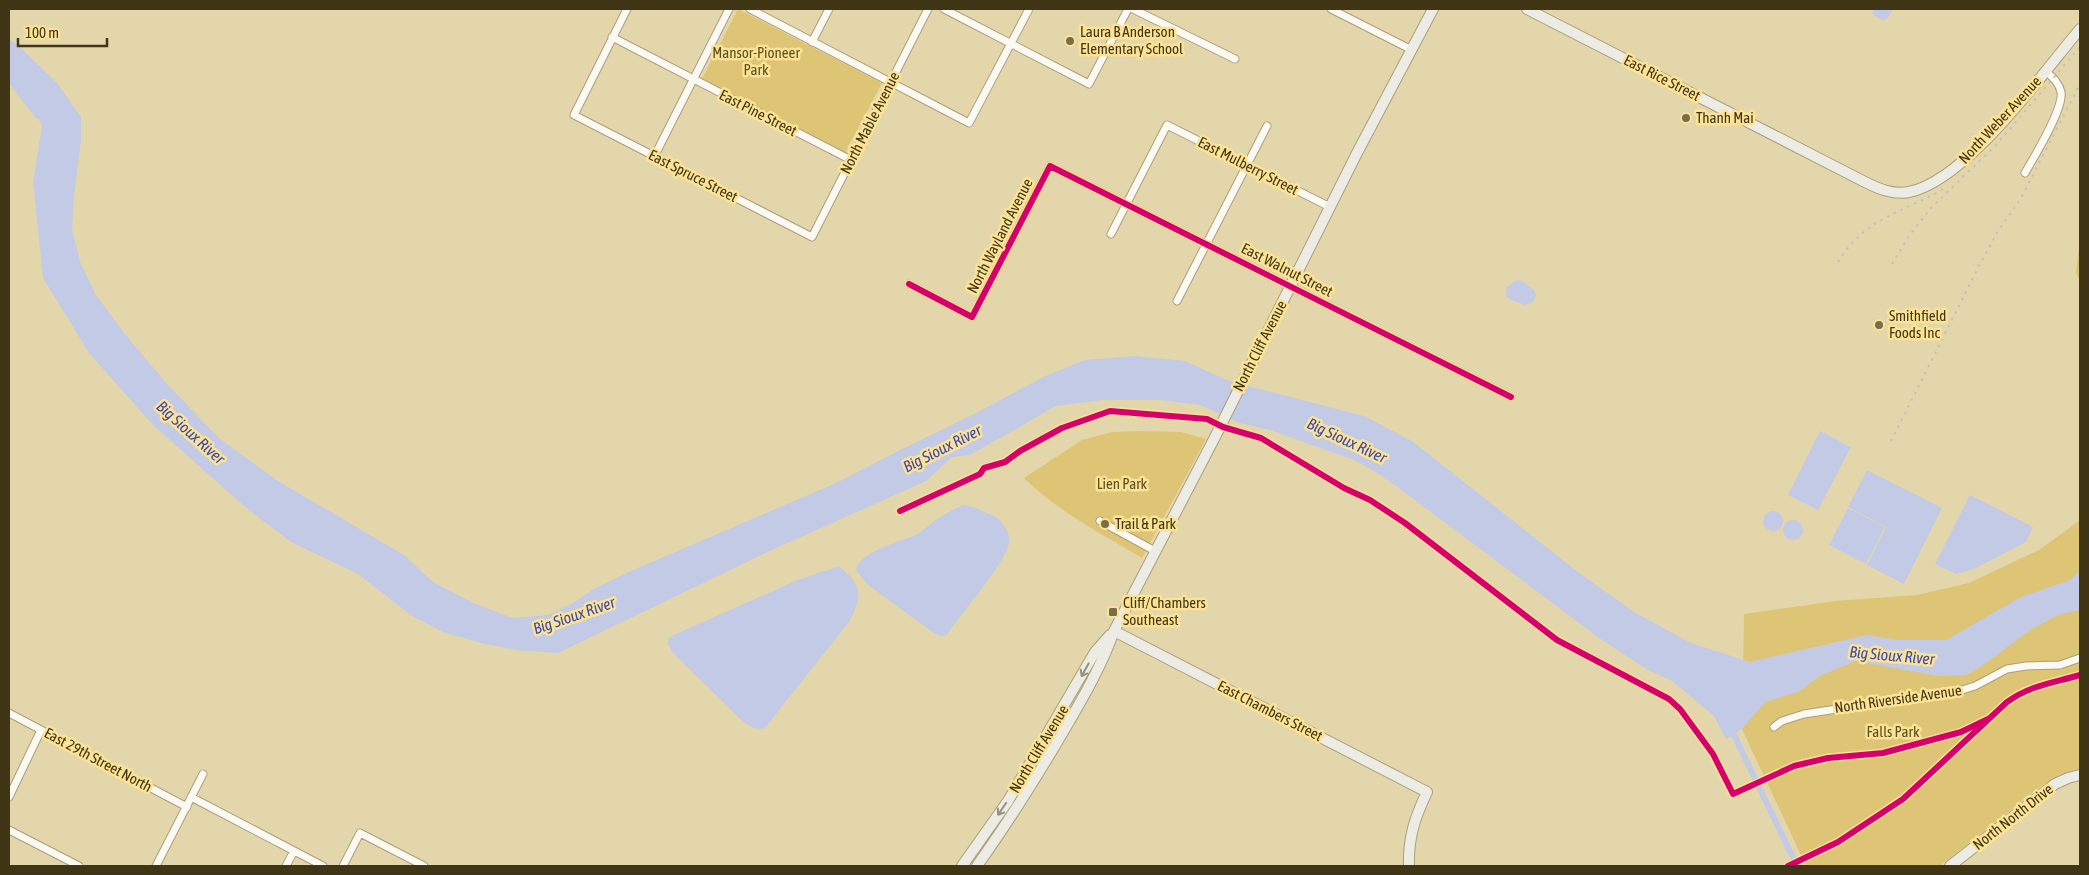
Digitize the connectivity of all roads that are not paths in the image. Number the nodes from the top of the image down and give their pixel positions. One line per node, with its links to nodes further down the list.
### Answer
1 (626, 9): 16 (street)
2 (729, 9): 22 (street)
3 (750, 9): 17 (street)
4 (829, 9): 17 (street)
5 (928, 9): 23 (street, North Mable Avenue)
6 (944, 9): 18 (street)
7 (1029, 9): 18 (street)
8 (1128, 9): 18 (street)
9 (1133, 9): 20 (street)
10 (1331, 9): 19 (street)
11 (1434, 9): 14 (main road, North Cliff Avenue)
12 (1438, 9): 14 (main road)
13 (1527, 9): 30 (main road, East Rice Street)
14 (1428, 20): 19 (main road, North Cliff Avenue)
15 (2080, 29): 21 (main road, North Weber Avenue)
16 (612, 37): 22 (street, East Pine Street); 25 (street, East Spruce Street)
17 (812, 42): 23 (street)
18 (1011, 43): 23 (street)
19 (1412, 50): 32 (main road, North Cliff Avenue)
20 (1235, 59)
21 (2045, 71): 29 (street); 30 (main road, North Weber Avenue)
22 (693, 80): 25 (street); 26 (street, East Pine Street)
23 (890, 83): 26 (street, North Mable Avenue)
24 (1267, 126): 27 (street)
25 (654, 157): 34 (street, East Spruce Street)
26 (850, 160): 34 (street, North Mable Avenue)
27 (1247, 165): 31 (street, East Mulberry Street); 32 (street, East Mulberry Street); 35 (street)
28 (1050, 166): 31 (street, East Walnut Street); 36 (street, North Wayland Avenue)
29 (2026, 173)
30 (1876, 188)
31 (1127, 203): 33 (street); 35 (street, East Walnut Street)
32 (1330, 207): 37 (main road, North Cliff Avenue)
33 (1112, 234)
34 (812, 236)
35 (1206, 244): 37 (street, East Walnut Street); 38 (street)
36 (908, 284)
37 (1290, 286): 39 (street, East Walnut Street); 41 (main road, North Cliff Avenue)
38 (1177, 301)
39 (1511, 397)
40 (1100, 521): 41 (street)
41 (1155, 551): 42 (main road, North Cliff Avenue)
42 (1114, 630): 60 (main road, North Cliff Avenue, one-way to 60); 61 (main road, North Cliff Avenue); 62 (main road, East Chambers Street)
43 (2080, 658): 45 (street, North Riverside Avenue)
44 (9, 713): 46 (street, East 29th Street North)
45 (1774, 727)
46 (41, 730): 49 (street); 51 (street, East 29th Street North)
47 (203, 774): 50 (street)
48 (2080, 775): 63 (main road, North North Drive)
49 (9, 797)
50 (191, 797): 51 (street); 53 (street)
51 (186, 806): 55 (street)
52 (9, 830): 54 (street)
53 (294, 852): 56 (street); 57 (street)
54 (79, 866)
55 (156, 866)
56 (286, 866)
57 (323, 866)
58 (343, 866): 59 (street)
59 (424, 866)
60 (962, 866)
61 (976, 866)
62 (1409, 866)
63 (1950, 866)

